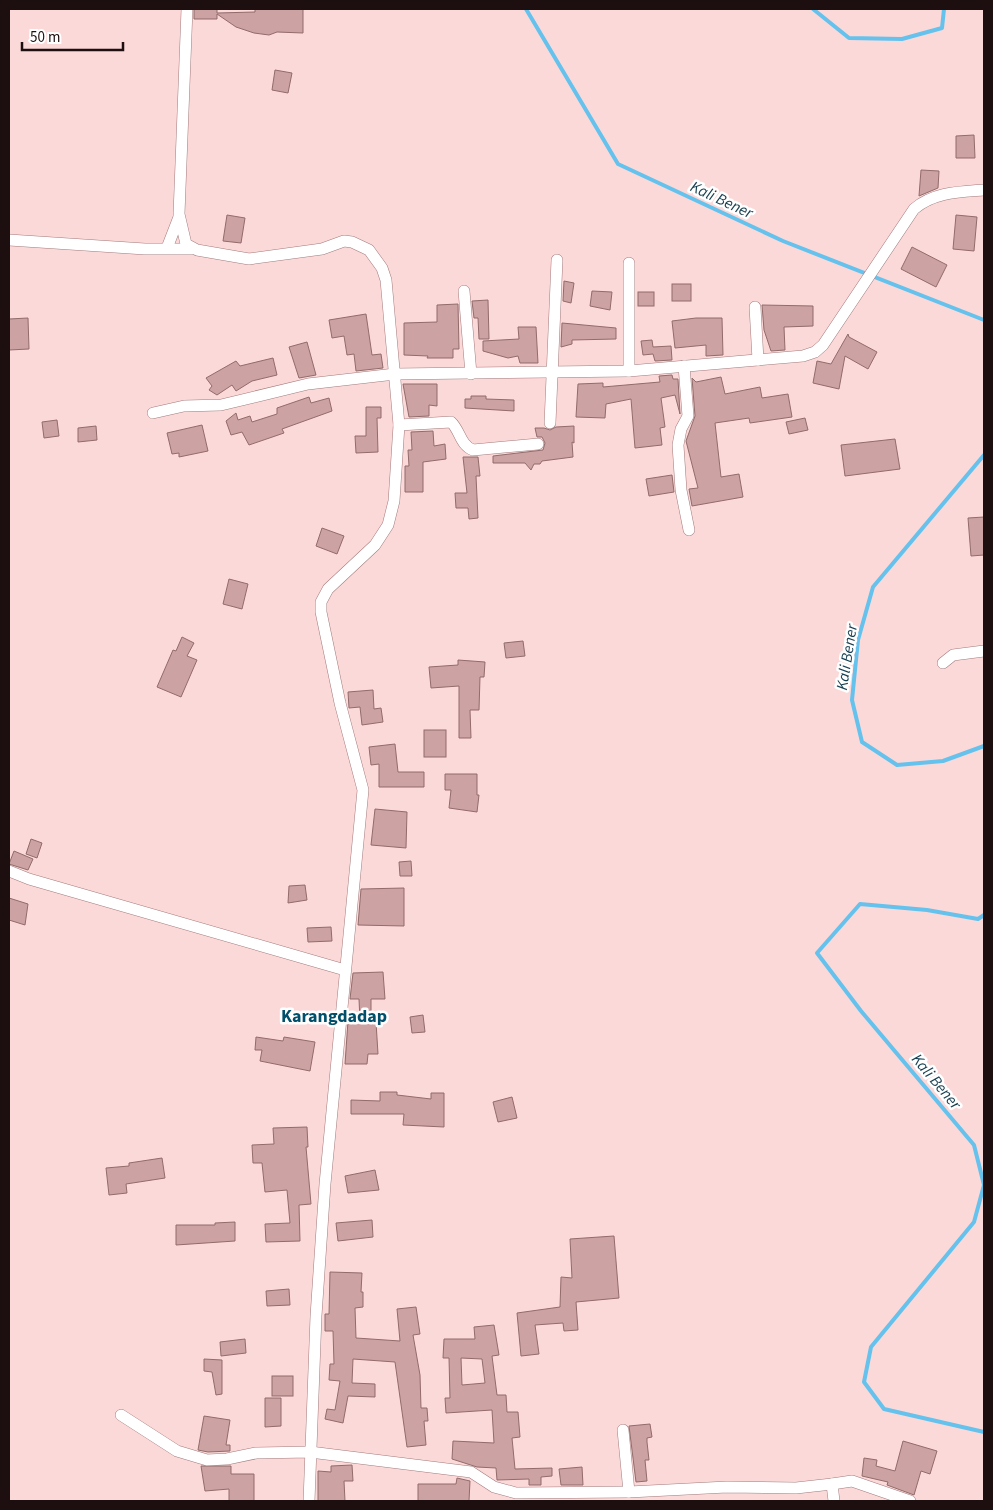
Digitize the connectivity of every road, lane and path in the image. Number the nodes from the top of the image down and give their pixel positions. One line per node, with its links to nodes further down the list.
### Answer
1 (187, 9): 3 (street)
2 (984, 190): 11 (street)
3 (179, 214): 5 (street); 6 (street)
4 (9, 240): 5 (street)
5 (167, 248): 6 (street)
6 (190, 248): 15 (street)
7 (557, 260): 14 (street)
8 (629, 263): 13 (street)
9 (464, 291): 16 (street)
10 (754, 307): 11 (street)
11 (758, 360): 12 (street)
12 (684, 366): 13 (street); 21 (street)
13 (629, 372): 14 (street)
14 (552, 373): 16 (street); 18 (street)
15 (395, 374): 16 (street); 17 (street); 19 (street)
16 (470, 374)
17 (153, 413)
18 (550, 423)
19 (399, 424): 20 (street); 25 (street)
20 (538, 444)
21 (689, 530)
22 (984, 651): 23 (street)
23 (942, 663)
24 (9, 871): 25 (street)
25 (345, 970): 28 (street)
26 (121, 1416): 28 (street)
27 (623, 1430): 30 (street)
28 (310, 1452): 30 (street); 31 (street)
29 (832, 1484): 30 (street); 32 (street); 33 (street)
30 (629, 1492)
31 (309, 1501)
32 (834, 1501)
33 (910, 1501)

